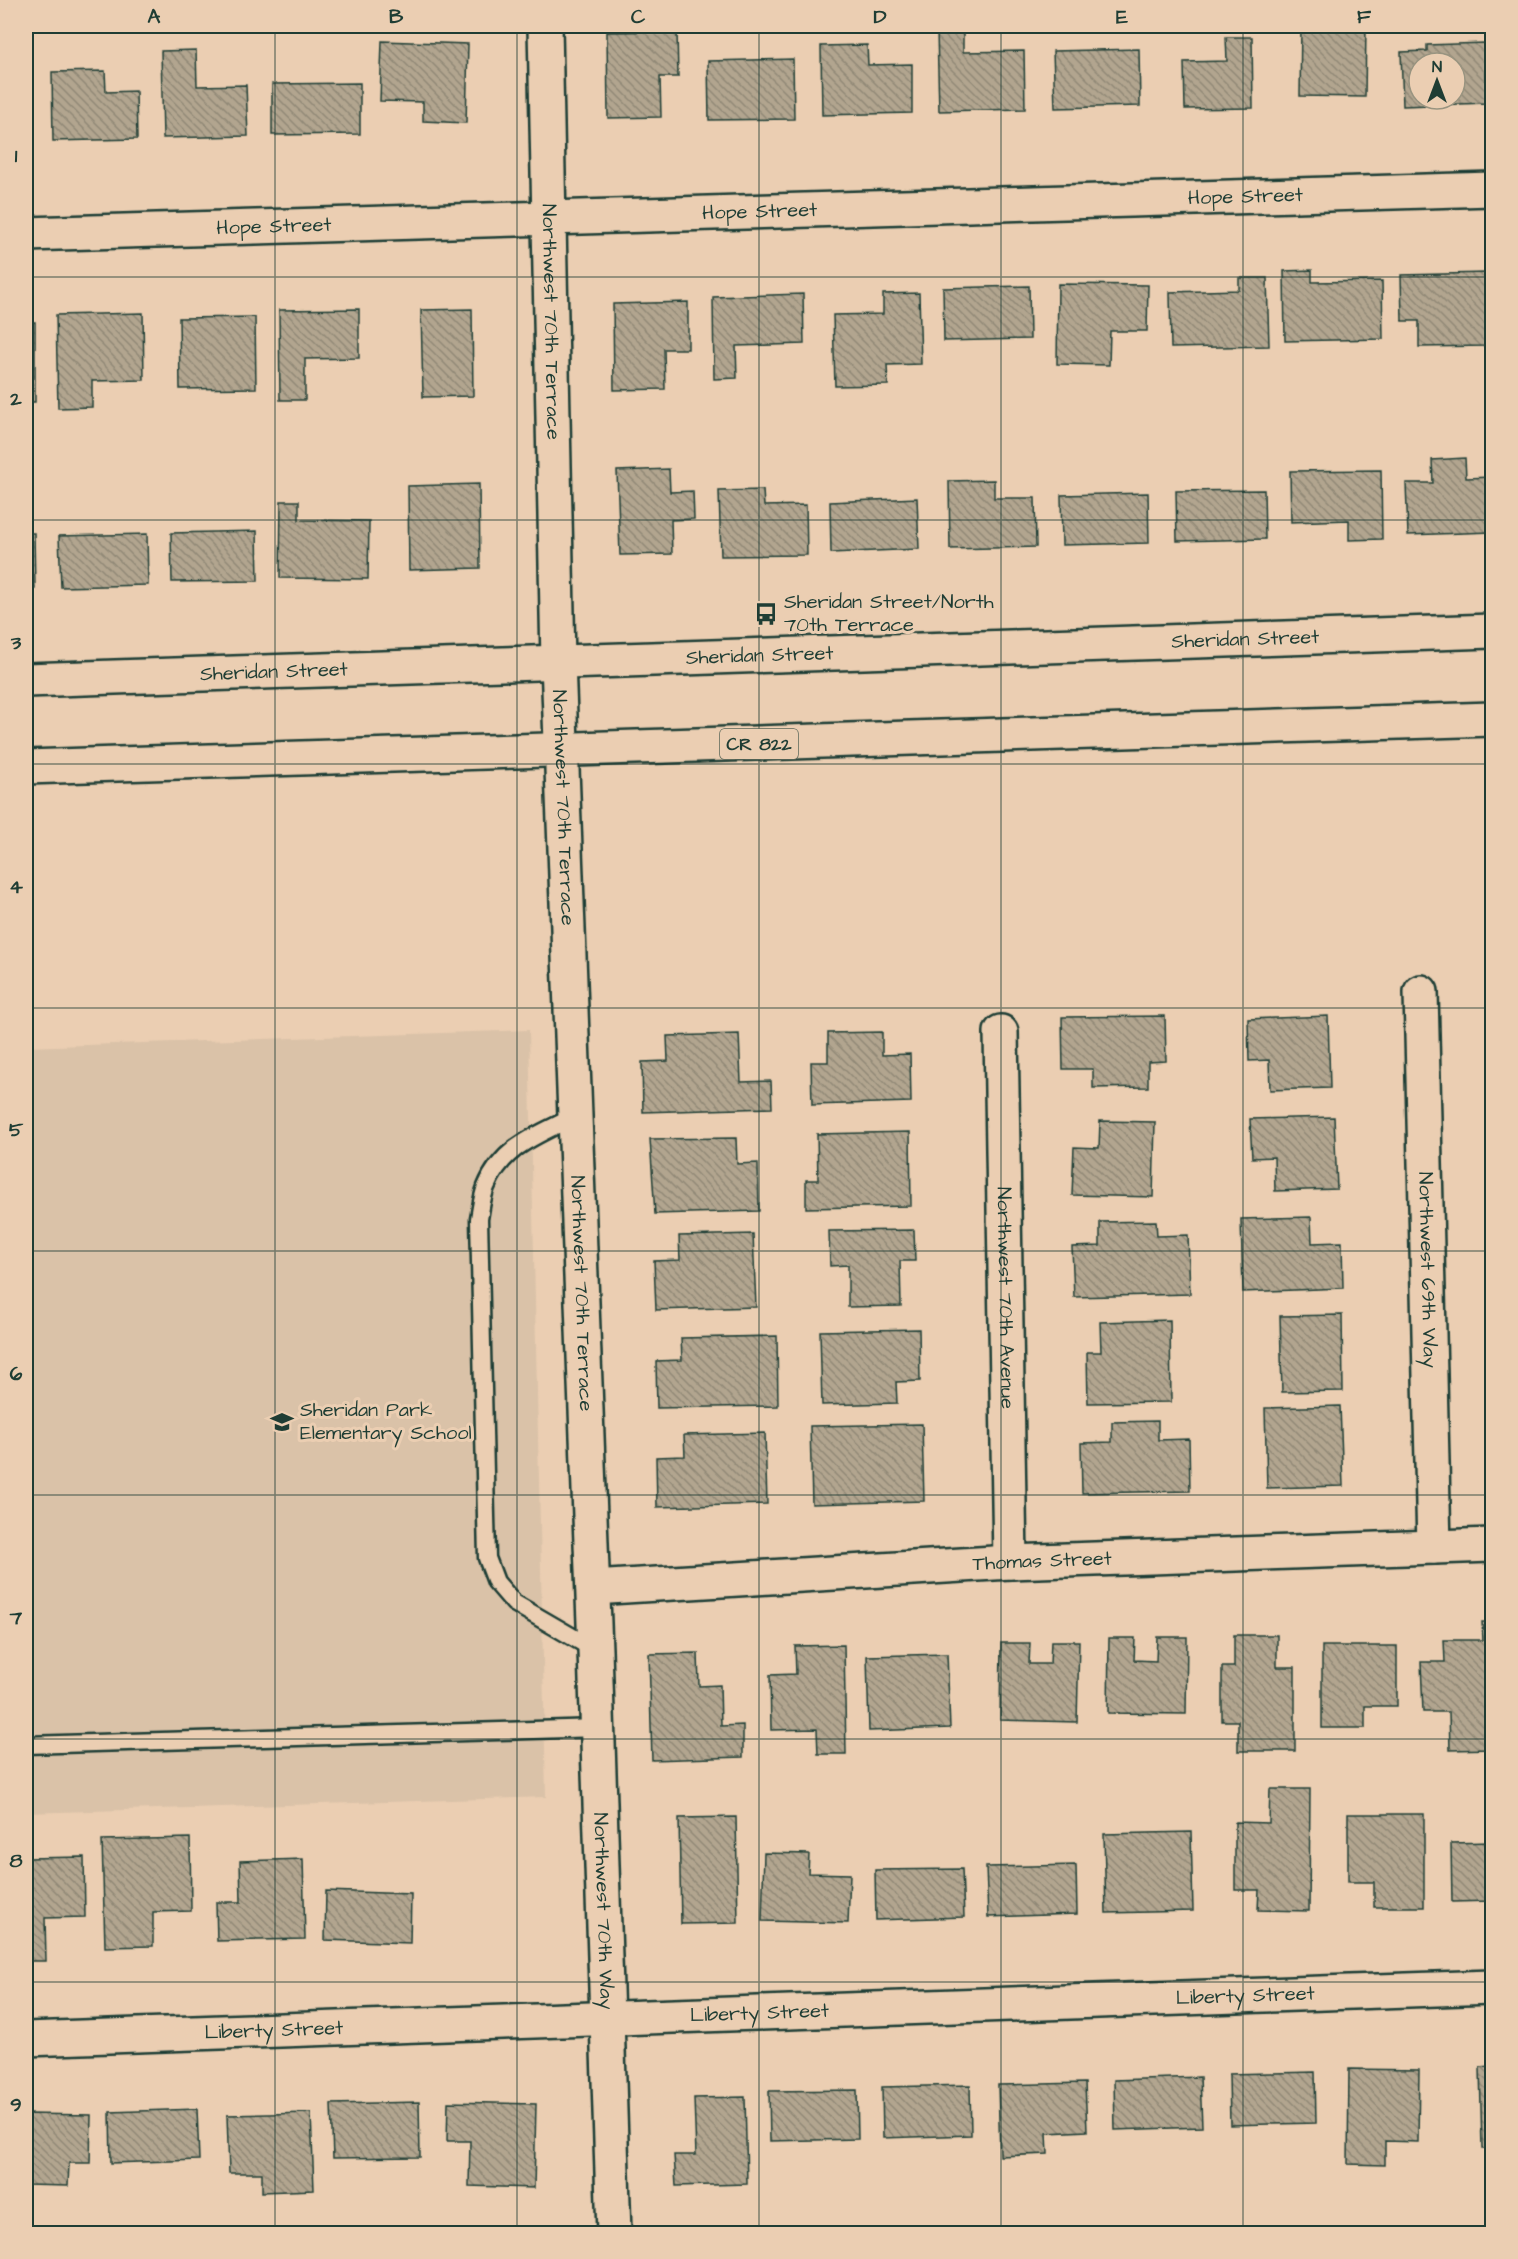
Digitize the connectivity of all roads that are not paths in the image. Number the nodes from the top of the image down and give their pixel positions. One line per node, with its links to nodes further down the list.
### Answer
1 (545, 26): 3 (street, Northwest 70th Terrace)
2 (1492, 189): 3 (street, Hope Street)
3 (549, 219): 4 (street, Hope Street); 6 (street, Northwest 70th Terrace)
4 (26, 234)
5 (1492, 631): 6 (street, Sheridan Street)
6 (558, 662): 7 (street, Sheridan Street); 9 (street, Northwest 70th Terrace)
7 (26, 680)
8 (1492, 719): 9 (street, CR 822)
9 (562, 751): 10 (street, CR 822); 13 (street, Northwest 70th Terrace)
10 (26, 768)
11 (1420, 992): 15 (street, Northwest 69th Way)
12 (1001, 1032): 16 (street, Northwest 70th Avenue)
13 (575, 1116): 17 (street, Northwest 70th Terrace); 18 (lane)
14 (1492, 1545): 15 (street, Thomas Street)
15 (1434, 1547): 16 (street, Thomas Street)
16 (1010, 1562): 17 (street, Thomas Street)
17 (593, 1588): 18 (street, Northwest 70th Way)
18 (596, 1650): 19 (street, Northwest 70th Way)
19 (598, 1728): 20 (lane); 22 (street, Northwest 70th Way)
20 (26, 1744)
21 (1492, 1987): 22 (street, Liberty Street)
22 (607, 2018): 23 (street, Liberty Street); 24 (street, Northwest 70th Way)
23 (26, 2039)
24 (614, 2234)

